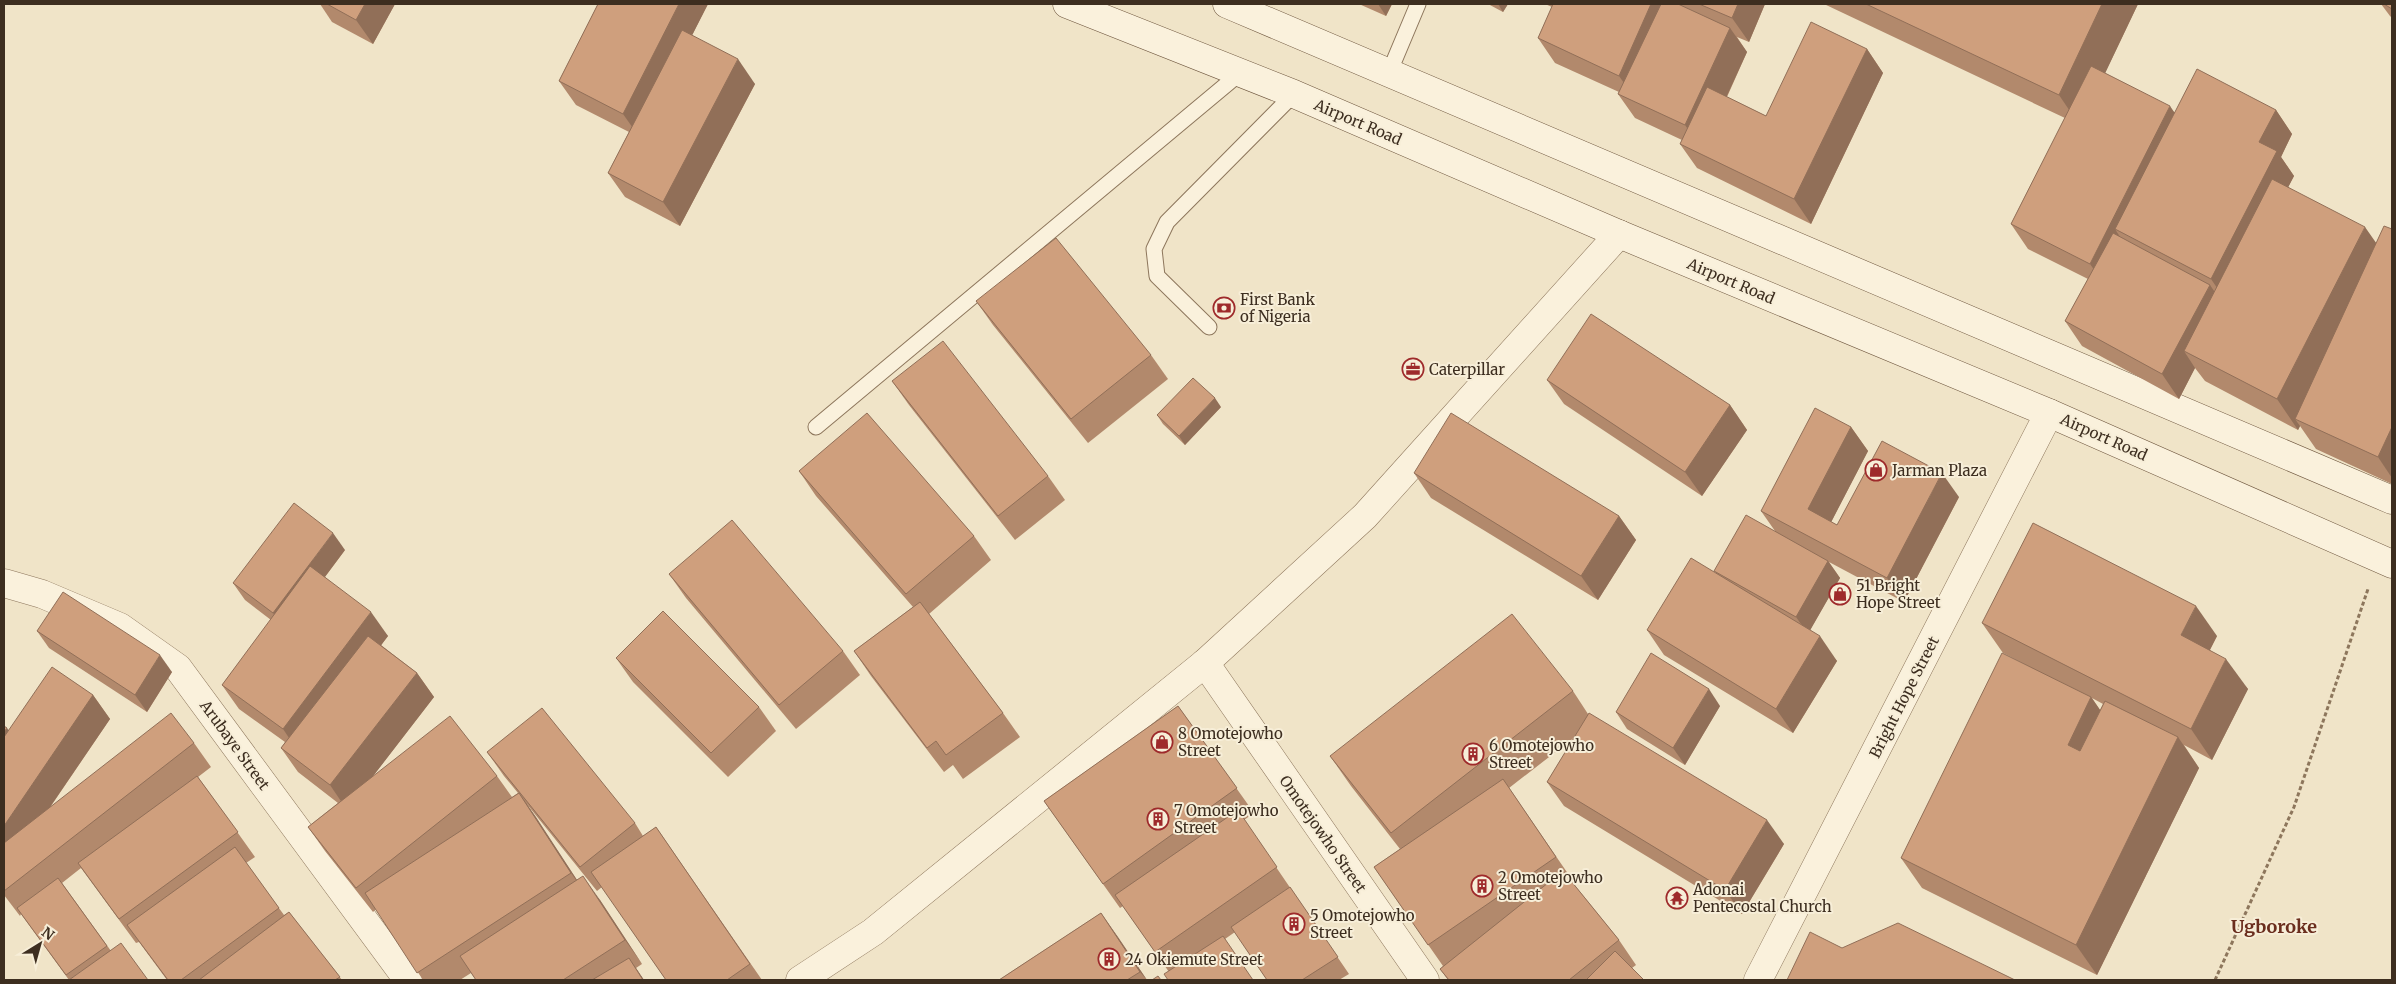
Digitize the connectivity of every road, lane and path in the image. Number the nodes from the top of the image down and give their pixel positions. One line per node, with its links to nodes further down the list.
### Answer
1 (1067, 4): 5 (street, Airport Road)
2 (1228, 4): 4 (street)
3 (1418, 4): 4 (lane)
4 (1389, 73): 11 (street)
5 (1239, 74): 6 (street, Airport Road); 10 (lane)
6 (1294, 94): 7 (street, Airport Road); 8 (lane)
7 (1618, 234): 9 (street, Airport Road); 14 (street)
8 (1209, 327)
9 (2049, 413): 12 (street, Airport Road); 18 (street, Bright Hope Street)
10 (816, 427)
11 (2392, 500)
12 (2385, 561): 19 (path)
13 (4, 583): 15 (street, Arubaye Street)
14 (1205, 663): 16 (street); 17 (street, Omotejowho Street)
15 (408, 980)
16 (800, 980)
17 (1425, 980)
18 (1758, 980)
19 (2215, 980)

